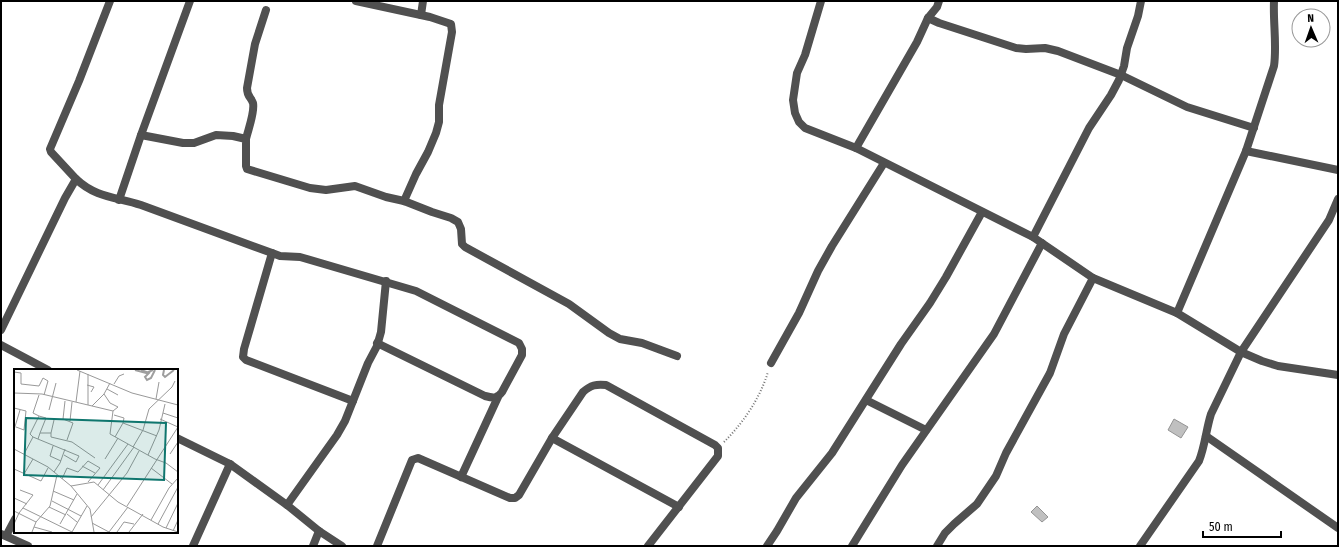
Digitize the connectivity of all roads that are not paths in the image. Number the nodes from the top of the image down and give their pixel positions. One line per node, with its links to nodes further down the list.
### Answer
1 (110, 1): 20 (street)
2 (190, 1): 14 (street)
3 (356, 1): 10 (street)
4 (423, 1): 10 (street)
5 (821, 1): 16 (street)
6 (939, 1): 11 (street)
7 (1141, 1): 12 (street)
8 (1274, 1): 13 (street)
9 (266, 10): 15 (street)
10 (421, 16): 23 (street)
11 (928, 18): 12 (street); 16 (street)
12 (1121, 75): 13 (street); 25 (street)
13 (1254, 128): 17 (street)
14 (141, 135): 15 (street); 22 (street)
15 (246, 139): 23 (street)
16 (856, 148): 18 (street)
17 (1246, 150): 19 (street); 30 (street)
18 (884, 163): 24 (street); 36 (street)
19 (1338, 170)
20 (76, 179): 22 (street); 31 (street)
21 (1338, 199): 34 (street)
22 (119, 200): 27 (street)
23 (404, 201): 35 (street)
24 (982, 212): 25 (street); 40 (street)
25 (1033, 237): 26 (street)
26 (1042, 243): 28 (street); 42 (street)
27 (272, 253): 29 (street); 41 (street)
28 (1093, 278): 30 (street); 62 (street)
29 (386, 281): 32 (street); 39 (street)
30 (1177, 313): 34 (street)
31 (1, 330)
32 (378, 343): 39 (street); 41 (street)
33 (1, 345): 37 (street)
34 (1241, 352): 38 (street); 43 (street)
35 (676, 356)
36 (771, 363)
37 (46, 369)
38 (1338, 375)
39 (498, 397): 47 (street)
40 (866, 400): 42 (street); 60 (street)
41 (354, 401): 48 (street)
42 (926, 430): 61 (street)
43 (1206, 436): 51 (street); 63 (street)
44 (178, 438): 46 (street)
45 (552, 438): 47 (street); 49 (street); 49 (street)
46 (230, 464): 48 (street); 55 (street)
47 (461, 477): 58 (street)
48 (287, 505): 52 (street)
49 (678, 506): 59 (street)
50 (14, 520): 53 (street)
51 (1338, 528)
52 (319, 531): 56 (street); 57 (street)
53 (3, 535): 54 (street)
54 (28, 546)
55 (193, 546)
56 (314, 546)
57 (342, 546)
58 (377, 546)
59 (648, 546)
60 (767, 546)
61 (852, 546)
62 (937, 546)
63 (1140, 546)

